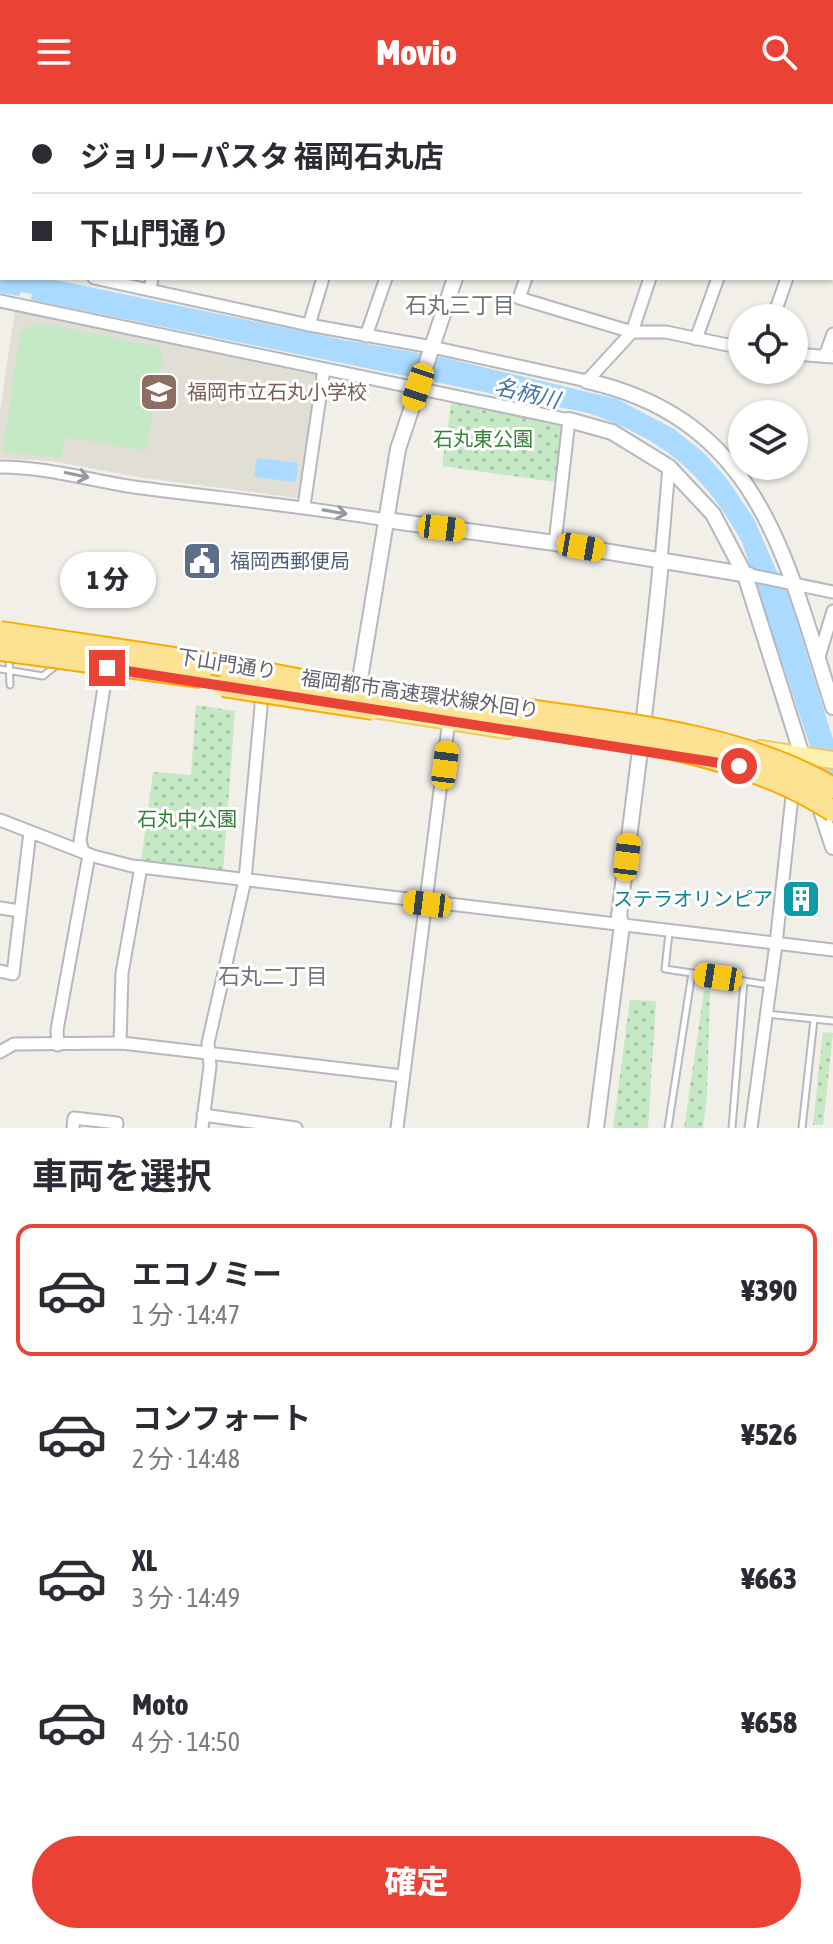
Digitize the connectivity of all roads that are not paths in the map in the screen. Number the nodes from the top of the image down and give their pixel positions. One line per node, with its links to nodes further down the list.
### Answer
1 (113, 280): 9 (street)
2 (322, 280): 12 (street)
3 (385, 280): 15 (street)
4 (454, 280): 18 (street)
5 (525, 280): 13 (street)
6 (649, 280): 13 (street)
7 (717, 280): 16 (street)
8 (786, 280): 11 (street)
9 (151, 284): 12 (street)
10 (0, 301): 21 (street)
11 (778, 304)
12 (309, 325): 15 (street)
13 (632, 332): 16 (street); 22 (street)
14 (833, 334): 20 (street)
15 (366, 336): 18 (street)
16 (696, 339): 17 (street)
17 (728, 345)
18 (432, 347): 22 (street); 23 (street)
19 (808, 355): 20 (street)
20 (829, 357)
21 (324, 369): 23 (street); 27 (street)
22 (587, 381): 32 (street)
23 (418, 387): 24 (street); 28 (street)
24 (569, 420): 26 (street); 29 (street)
25 (0, 467): 27 (street, one-way to 27)
26 (669, 467): 30 (street); 31 (street)
27 (304, 506): 28 (street, one-way to 28)
28 (386, 520): 29 (street); 44 (street)
29 (555, 543): 30 (street)
30 (661, 561): 31 (street); 48 (street)
31 (747, 575): 32 (street); 50 (street)
32 (789, 584): 33 (street); 37 (street)
33 (833, 592)
34 (833, 611): 37 (street)
35 (1, 640): 36 (main road, 下山門通り); 40 (lane); 44 (highway, bridge); 45 (highway, 福岡都市高速環状線外回り, bridge)
36 (63, 660): 38 (main road, 下山門通り); 40 (lane)
37 (818, 660): 46 (street)
38 (107, 668): 43 (main road, 下山門通り); 59 (street)
39 (0, 669): 40 (lane)
40 (11, 671): 41 (lane)
41 (10, 685)
42 (223, 686): 45 (highway, bridge)
43 (260, 692): 44 (main road, 下山門通り); 61 (street)
44 (357, 695): 47 (main road, 下山門通り); 48 (main road, 下山門通り); 55 (highway, bridge)
45 (468, 702): 54 (highway, 福岡都市高速環状線外回り, bridge)
46 (833, 707)
47 (449, 720): 49 (main road, 下山門通り); 62 (street)
48 (644, 731): 49 (street); 50 (main road, 下山門通り)
49 (640, 750): 52 (main road, 下山門通り); 65 (street)
50 (802, 755): 51 (main road, 下山門通り)
51 (833, 760)
52 (802, 775): 53 (main road, 下山門通り, bridge); 58 (street); 67 (street)
53 (833, 780)
54 (833, 788)
55 (833, 811)
56 (0, 820): 57 (street)
57 (30, 832): 59 (street); 64 (street)
58 (833, 847)
59 (86, 853): 60 (street); 77 (street)
60 (141, 867): 61 (street); 76 (street)
61 (245, 880): 62 (street); 78 (street)
62 (427, 904): 65 (street); 80 (street)
63 (0, 908): 64 (street)
64 (20, 911): 69 (street)
65 (622, 925): 66 (street); 87 (street)
66 (669, 932): 67 (street); 70 (lane)
67 (776, 944): 68 (street); 72 (street)
68 (833, 950)
69 (0, 971)
70 (692, 973): 71 (lane); 88 (lane)
71 (744, 981): 72 (lane); 89 (lane)
72 (769, 985): 73 (street)
73 (765, 1014): 74 (lane); 90 (street)
74 (814, 1019): 75 (lane); 91 (lane)
75 (833, 1021)
76 (120, 1043): 77 (street); 78 (street)
77 (58, 1045): 79 (street)
78 (209, 1054): 80 (street); 81 (street)
79 (1, 1055)
80 (403, 1076): 86 (street)
81 (203, 1115): 84 (street); 85 (street)
82 (73, 1128): 83 (street)
83 (116, 1128)
84 (202, 1128)
85 (296, 1128)
86 (397, 1128)
87 (596, 1128)
88 (668, 1128)
89 (732, 1128)
90 (751, 1128)
91 (802, 1128)

